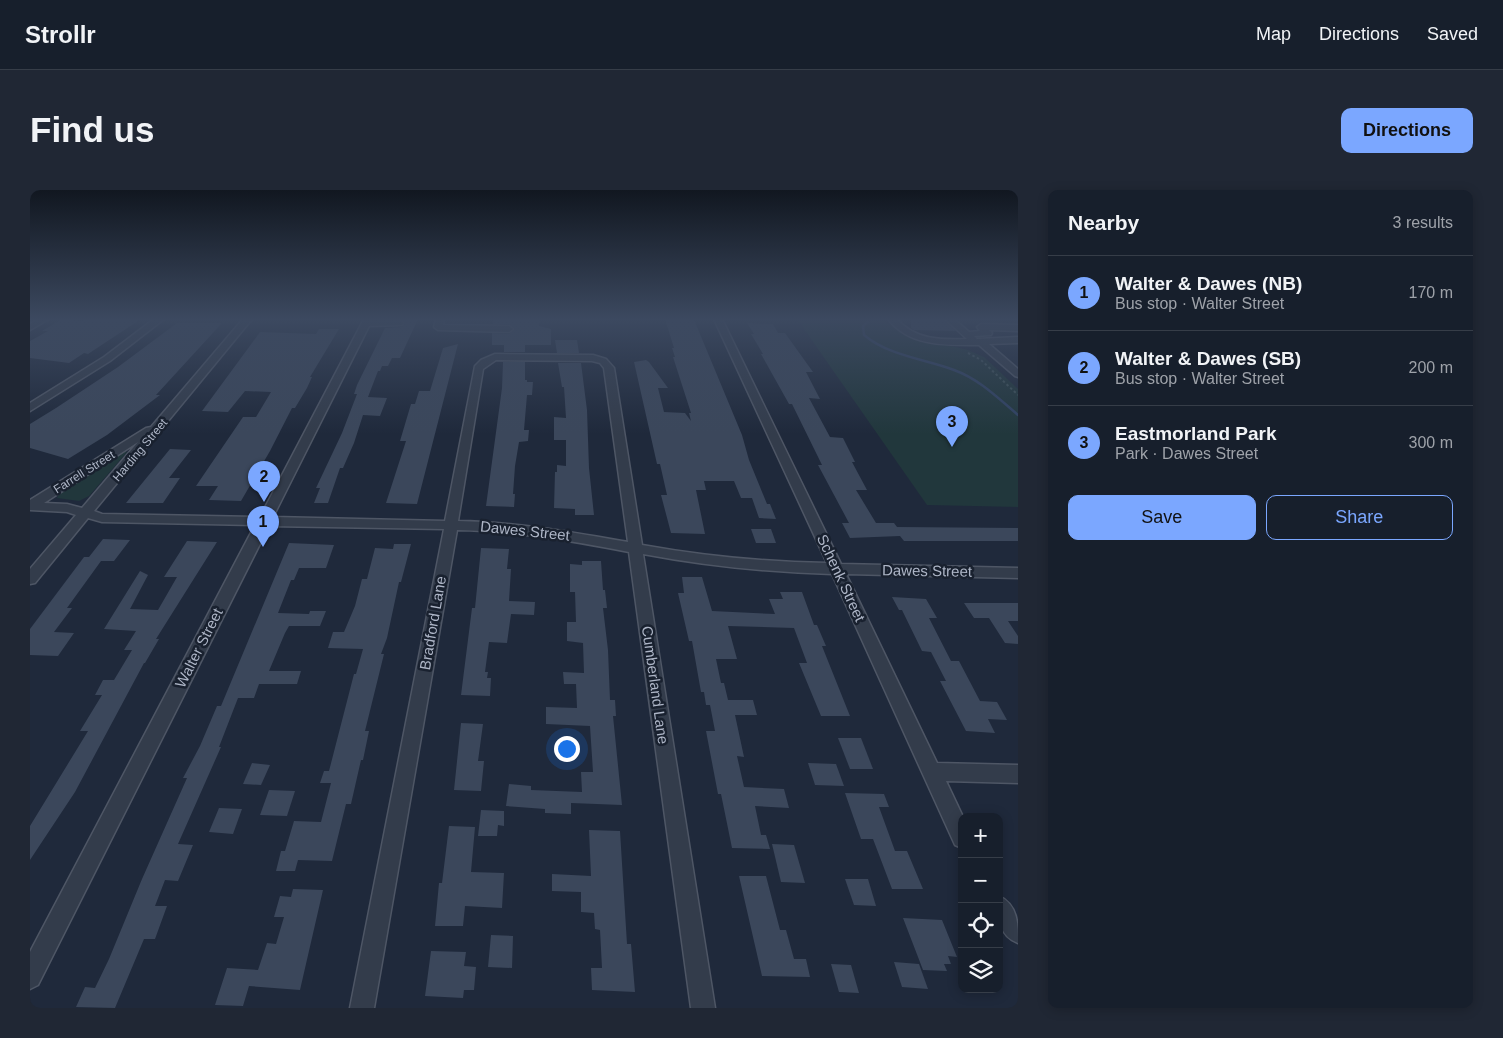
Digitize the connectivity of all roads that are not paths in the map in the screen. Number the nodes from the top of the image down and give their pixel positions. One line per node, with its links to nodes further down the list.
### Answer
1 (108, 357): 10 (street)
2 (217, 357): 11 (street, Harding Street)
3 (348, 357): 14 (street, Walter Street)
4 (495, 357): 15 (street, Bradford Lane)
5 (512, 357): 8 (street, Bradford Lane)
6 (736, 357): 17 (street, Schenk Street)
7 (997, 357): 9 (street)
8 (606, 363): 16 (street, Cumberland Lane)
9 (1018, 374)
10 (30, 408)
11 (164, 421): 12 (street, Farrell Street); 13 (street, Harding Street)
12 (30, 506): 13 (street, Dawes Street)
13 (86, 513): 14 (street, Dawes Street); 19 (street, Harding Street)
14 (263, 522): 15 (street, Dawes Street); 25 (street, Walter Street)
15 (451, 525): 16 (street, Dawes Street); 26 (street, Bradford Lane)
16 (635, 547): 17 (street, Dawes Street); 27 (street, Cumberland Lane)
17 (837, 569): 18 (street, Dawes Street); 20 (street, Schenk Street)
18 (1018, 573)
19 (30, 579)
20 (932, 772): 21 (street); 22 (street, Schenk Street)
21 (1018, 774)
22 (958, 829)
23 (1003, 912): 24 (street)
24 (1018, 932)
25 (30, 977)
26 (362, 1008)
27 (703, 1008)

